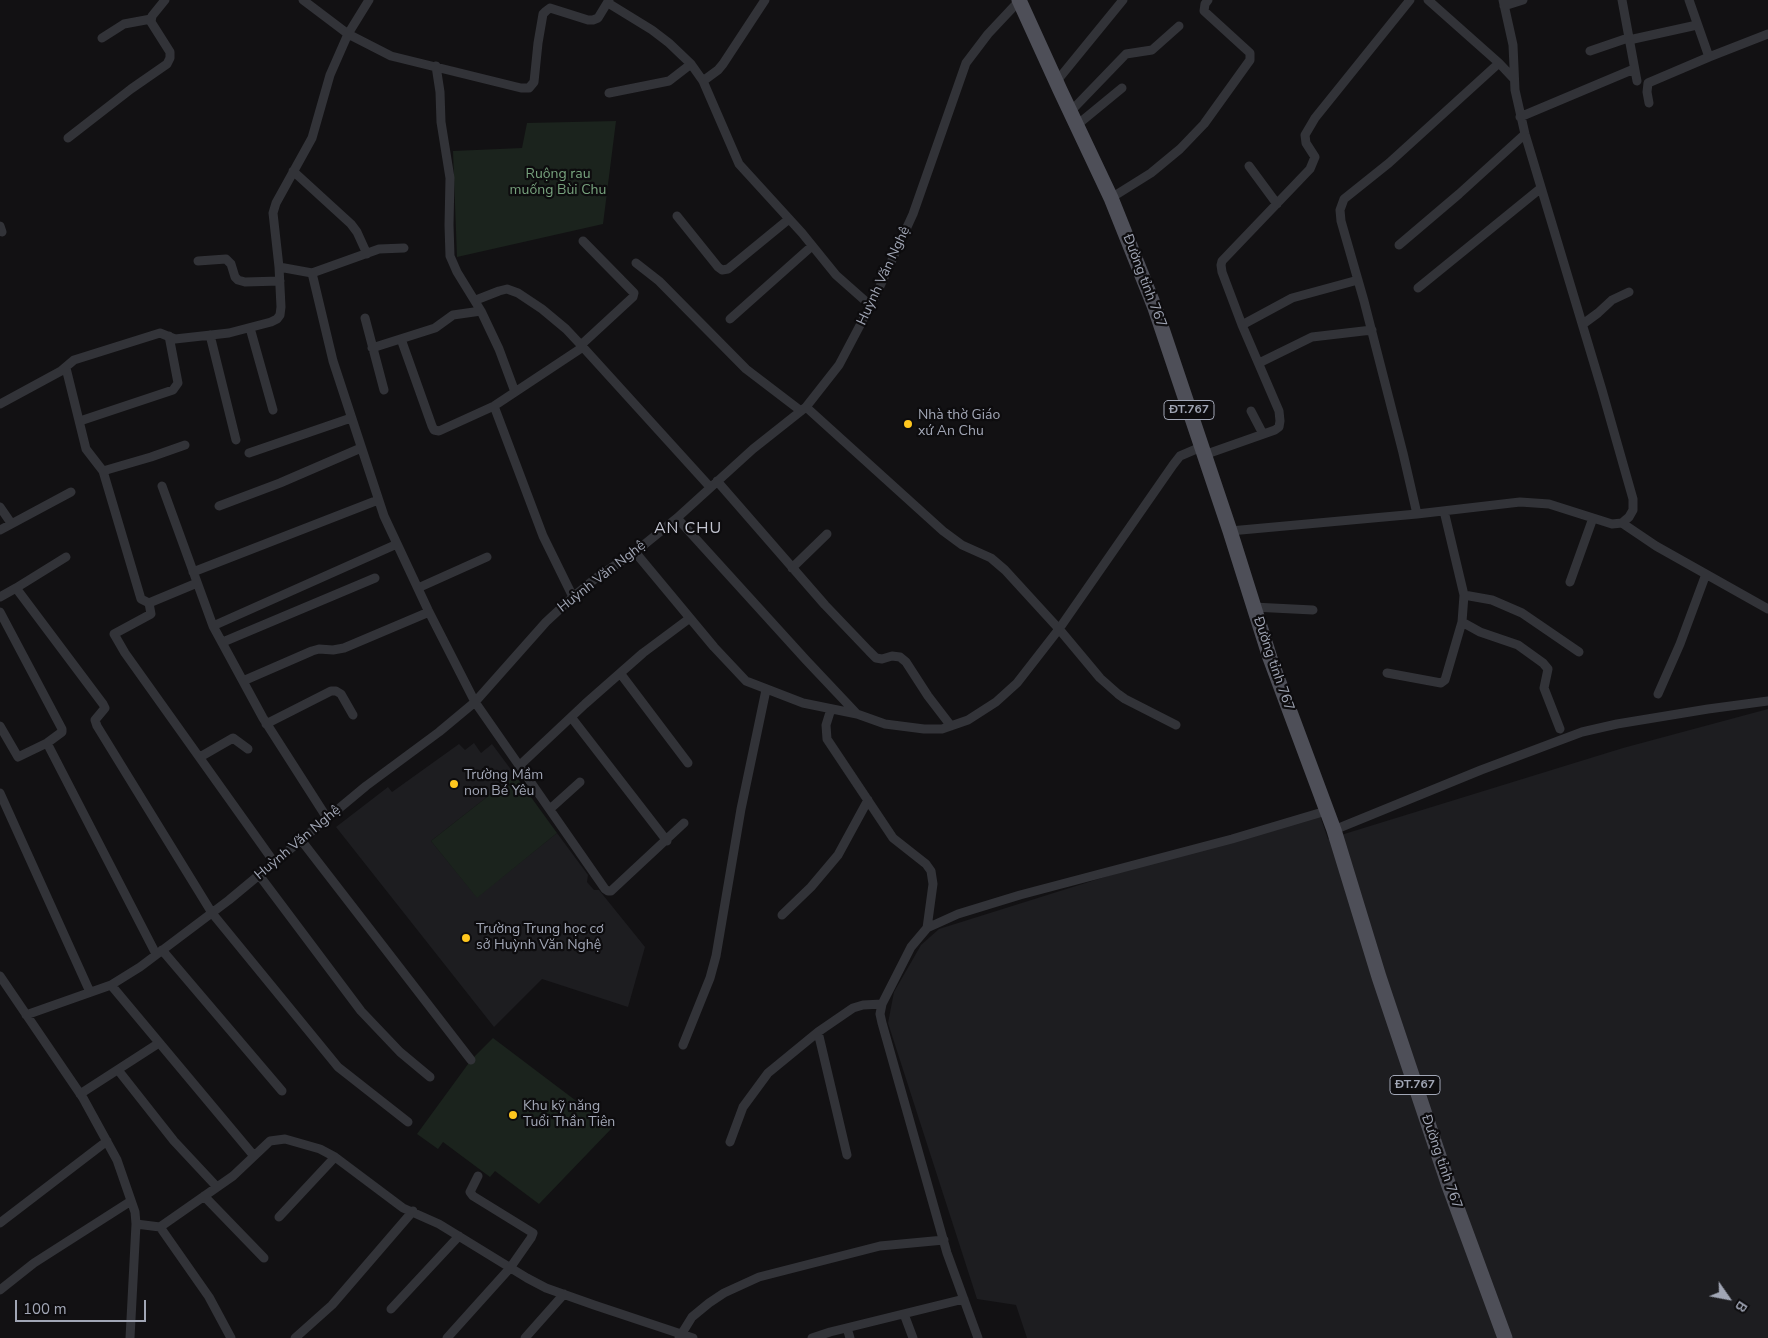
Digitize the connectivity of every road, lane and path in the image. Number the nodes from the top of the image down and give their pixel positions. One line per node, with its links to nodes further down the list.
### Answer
1 (165, 0): 15 (street)
2 (303, 0): 18 (street)
3 (369, 0): 18 (street)
4 (765, 0): 29 (street)
5 (1019, 0): 31 (main road, Đường tỉnh 767 / ĐT.767); 61 (street, Huỳnh Văn Nghệ)
6 (1123, 0): 31 (street)
7 (1208, 0): 43 (street)
8 (1410, 0): 44 (street)
9 (1428, 0): 24 (street)
10 (1523, 0): 14 (street)
11 (1622, 0): 21 (street)
12 (1689, 0): 16 (street)
13 (608, 1): 25 (street); 26 (street)
14 (1503, 3): 28 (street)
15 (151, 19): 20 (street); 39 (street)
16 (1698, 25): 21 (street); 23 (street)
17 (1179, 26): 35 (street)
18 (348, 34): 26 (street); 41 (street)
19 (1768, 34): 23 (street)
20 (102, 38)
21 (1628, 39): 22 (street); 27 (street)
22 (1590, 51)
23 (1709, 57): 34 (street)
24 (1499, 63): 28 (street); 56 (street)
25 (691, 64): 29 (street); 33 (street)
26 (436, 66): 60 (street)
27 (1634, 70): 30 (street); 36 (street)
28 (1514, 79): 36 (street)
29 (704, 81): 46 (street)
30 (1637, 81)
31 (1056, 82): 35 (main road, Đường tỉnh 767 / ĐT.767)
32 (1122, 88): 37 (street)
33 (609, 94)
34 (1649, 103)
35 (1071, 111): 37 (main road, Đường tỉnh 767 / ĐT.767)
36 (1520, 117): 38 (street)
37 (1077, 125): 43 (main road, Đường tỉnh 767 / ĐT.767)
38 (1524, 134): 42 (street); 49 (street)
39 (68, 138)
40 (1249, 166): 44 (street)
41 (293, 171): 51 (street); 54 (street)
42 (1542, 188): 58 (street); 65 (street)
43 (1111, 198): 89 (main road, Đường tỉnh 767 / ĐT.767)
44 (1277, 204): 66 (street)
45 (677, 216): 46 (street)
46 (789, 219): 48 (street)
47 (583, 241): 72 (street)
48 (812, 246): 61 (street); 64 (street)
49 (1399, 246)
50 (404, 248): 51 (street)
51 (366, 254): 55 (street)
52 (198, 261): 57 (street)
53 (636, 263): 80 (street)
54 (279, 268): 55 (street); 57 (street)
55 (312, 273): 83 (street)
56 (1358, 280): 66 (street); 68 (street)
57 (280, 281): 67 (street)
58 (1418, 288)
59 (1629, 292): 65 (street)
60 (476, 300): 62 (street); 72 (street)
61 (871, 306): 80 (street, Huỳnh Văn Nghệ)
62 (482, 311): 71 (street); 77 (street)
63 (365, 318): 73 (street)
64 (730, 319)
65 (1582, 324): 103 (street)
66 (1242, 325): 74 (street)
67 (250, 328): 70 (street); 81 (street)
68 (1372, 330): 74 (street); 99 (street)
69 (170, 336): 70 (street); 75 (street); 84 (street)
70 (210, 336): 86 (street)
71 (402, 339): 73 (street); 79 (street)
72 (582, 346): 77 (street); 92 (street)
73 (372, 348): 76 (street)
74 (1259, 364): 85 (street)
75 (66, 368): 78 (street); 84 (street)
76 (384, 390)
77 (515, 392): 79 (street)
78 (0, 404)
79 (494, 406): 121 (street)
80 (803, 409): 92 (street, Huỳnh Văn Nghệ); 131 (street)
81 (273, 410)
82 (1251, 411): 85 (street)
83 (351, 418): 88 (street); 90 (street)
84 (80, 422): 91 (street)
85 (1263, 434): 89 (street)
86 (236, 440)
87 (185, 446): 91 (street)
88 (361, 448): 95 (street); 96 (street)
89 (1202, 451): 105 (main road, Đường tỉnh 767 / ĐT.767); 131 (street)
90 (249, 453)
91 (102, 471): 122 (street)
92 (713, 484): 100 (street, Huỳnh Văn Nghệ); 111 (street)
93 (162, 486): 112 (street)
94 (71, 492): 102 (street)
95 (378, 500): 107 (street); 112 (street)
96 (218, 506)
97 (0, 507): 102 (street)
98 (1444, 511): 99 (street); 101 (street); 119 (street)
99 (1417, 514): 105 (street)
100 (677, 518): 108 (street, Huỳnh Văn Nghệ); 142 (street)
101 (1593, 518): 103 (street); 115 (street)
102 (11, 523): 104 (street)
103 (1622, 523): 113 (street)
104 (0, 530)
105 (1230, 531): 123 (main road, Đường tỉnh 767 / ĐT.767)
106 (827, 534): 111 (street)
107 (397, 544): 118 (street); 130 (street)
108 (635, 552): 121 (street, Huỳnh Văn Nghệ); 128 (street)
109 (66, 557): 117 (street)
110 (487, 557): 118 (street)
111 (792, 568): 148 (street)
112 (193, 572): 116 (street)
113 (1706, 574): 124 (street); 138 (street)
114 (375, 578): 132 (street)
115 (1570, 582)
116 (198, 583): 122 (street); 130 (street)
117 (16, 588): 120 (street); 167 (street)
118 (418, 588): 127 (street)
119 (1464, 595): 129 (street); 133 (street)
120 (0, 597)
121 (573, 597): 140 (street, Huỳnh Văn Nghệ)
122 (149, 603): 152 (street)
123 (1253, 607): 125 (street); 159 (main road, Đường tỉnh 767 / ĐT.767)
124 (1768, 609)
125 (1313, 610)
126 (0, 612): 150 (street)
127 (429, 612): 136 (street); 140 (street)
128 (690, 618): 134 (street); 137 (street)
129 (1462, 622): 135 (street); 149 (street)
130 (213, 626): 132 (street)
131 (1059, 629): 146 (street); 148 (street)
132 (223, 642): 136 (street)
133 (1579, 652)
134 (620, 673): 144 (street); 153 (street)
135 (1386, 673)
136 (243, 681): 145 (street)
137 (766, 690): 141 (street); 178 (street)
138 (1658, 694)
139 (1768, 701): 162 (street)
140 (475, 702): 154 (street); 160 (street, Huỳnh Văn Nghệ)
141 (831, 710): 142 (street); 157 (street)
142 (857, 714): 148 (street)
143 (353, 715): 145 (street)
144 (571, 717): 154 (street); 164 (street)
145 (266, 724): 160 (street)
146 (1176, 725)
147 (0, 726): 150 (street)
148 (951, 726)
149 (1560, 729)
150 (47, 743): 170 (street)
151 (248, 748): 152 (street)
152 (200, 757): 165 (street)
153 (688, 763)
154 (519, 766): 158 (street)
155 (580, 782): 158 (street)
156 (0, 793): 173 (street)
157 (868, 800): 168 (street); 169 (street)
158 (550, 809): 164 (street)
159 (1326, 811): 162 (main road, Đường tỉnh 767 / ĐT.767); 169 (street)
160 (327, 818): 163 (street, Huỳnh Văn Nghệ)
161 (684, 823): 164 (street)
162 (1334, 830): 220 (main road, Đường tỉnh 767 / ĐT.767)
163 (301, 840): 165 (street, Huỳnh Văn Nghệ); 179 (street)
164 (666, 841)
165 (274, 862): 166 (street, Huỳnh Văn Nghệ)
166 (259, 875): 167 (street, Huỳnh Văn Nghệ); 181 (street)
167 (212, 913): 170 (street, Huỳnh Văn Nghệ); 184 (street)
168 (782, 915)
169 (927, 928): 174 (street)
170 (159, 952): 172 (street, Huỳnh Văn Nghệ); 182 (street)
171 (0, 976): 175 (street)
172 (111, 985): 173 (street, Huỳnh Văn Nghệ); 177 (street)
173 (90, 992): 175 (street, Huỳnh Văn Nghệ)
174 (882, 1004): 176 (street); 200 (street)
175 (26, 1015): 183 (street)
176 (818, 1032): 186 (street); 187 (street)
177 (159, 1043): 180 (street); 188 (street)
178 (683, 1045)
179 (470, 1060)
180 (118, 1070): 183 (street); 191 (street)
181 (430, 1077)
182 (282, 1091)
183 (80, 1094): 185 (street)
184 (408, 1122)
185 (106, 1141): 193 (street); 196 (street)
186 (730, 1142)
187 (848, 1155)
188 (254, 1156): 189 (street); 191 (street)
189 (335, 1157): 194 (street); 195 (street)
190 (478, 1176): 202 (street)
191 (217, 1188): 192 (street)
192 (204, 1196): 198 (street); 201 (street)
193 (131, 1201): 197 (street); 203 (street)
194 (413, 1211): 199 (street); 212 (street)
195 (279, 1217)
196 (0, 1223)
197 (136, 1224): 198 (street); 210 (street)
198 (160, 1227): 211 (street)
199 (459, 1236): 202 (street); 206 (street)
200 (944, 1240): 205 (street); 209 (street)
201 (264, 1258)
202 (510, 1268): 204 (street); 213 (street)
203 (0, 1290)
204 (564, 1294): 209 (street); 214 (street)
205 (964, 1299): 207 (street); 219 (street)
206 (391, 1309)
207 (904, 1314): 208 (street); 218 (street)
208 (847, 1328): 216 (street); 217 (street)
209 (679, 1336): 215 (street)
210 (130, 1338)
211 (231, 1338)
212 (295, 1338)
213 (447, 1338)
214 (525, 1338)
215 (693, 1338)
216 (812, 1338)
217 (850, 1338)
218 (913, 1338)
219 (978, 1338)
220 (1505, 1338)

